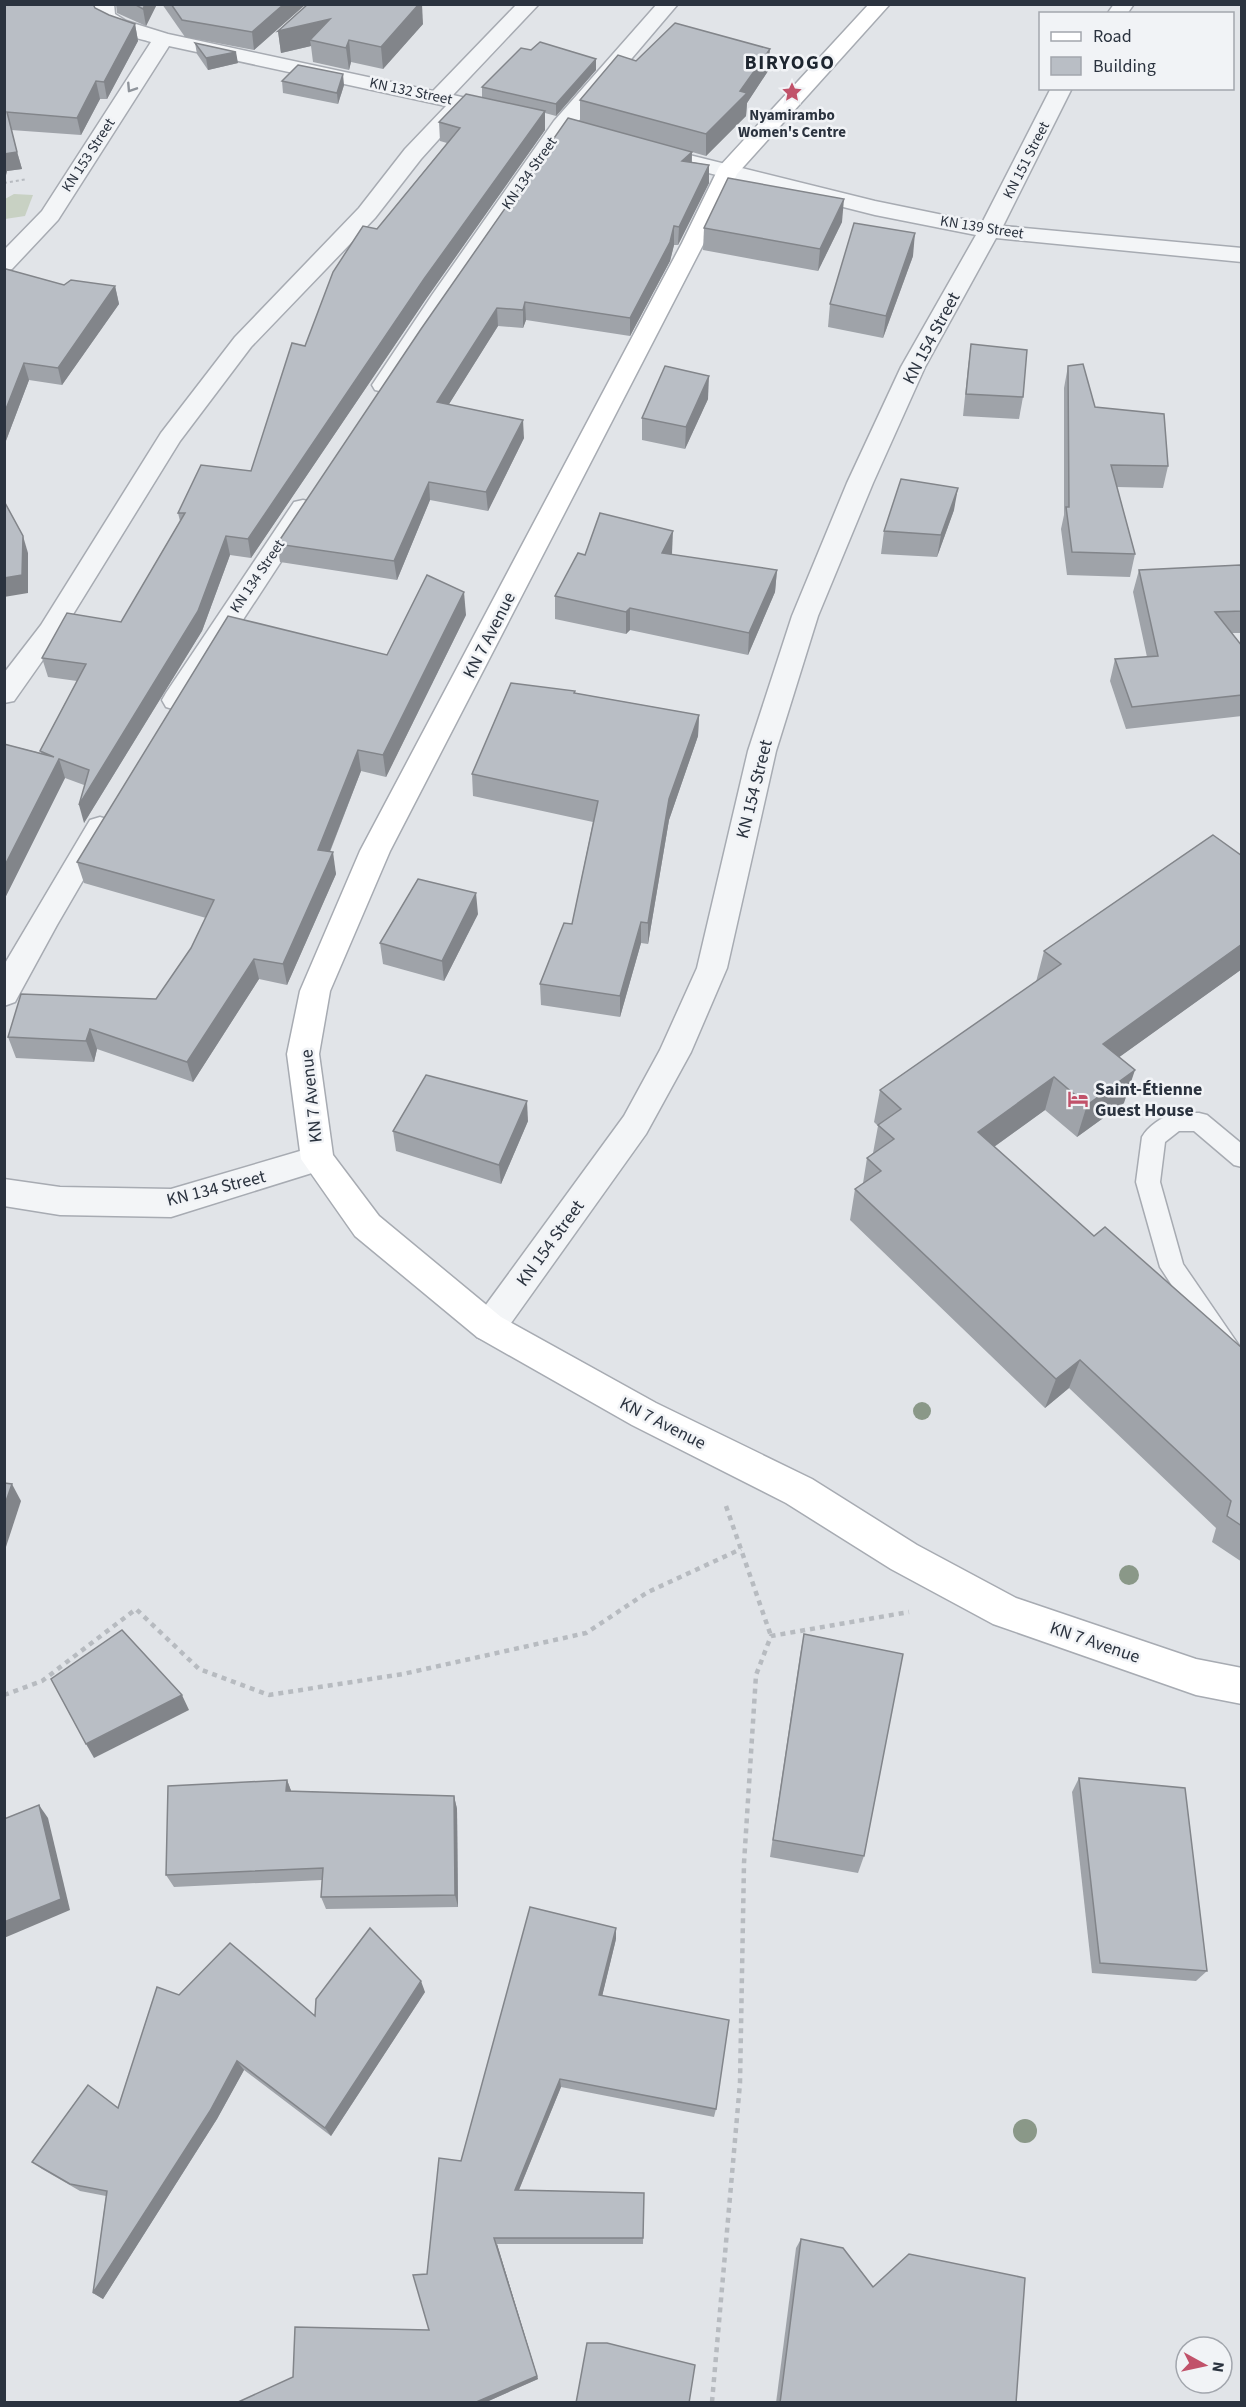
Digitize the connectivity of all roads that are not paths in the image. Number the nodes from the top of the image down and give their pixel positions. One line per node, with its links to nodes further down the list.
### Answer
1 (529, 4): 9 (street)
2 (668, 4): 17 (street, KN 134 Street)
3 (880, 4): 13 (street, KN 7 Avenue)
4 (103, 6): 5 (street, KN 132 Street)
5 (163, 39): 7 (street, KN 132 Street); 16 (street, KN 153 Street, one-way to 16)
6 (275, 46): 7 (street)
7 (259, 59): 9 (street, KN 132 Street)
8 (1061, 90): 14 (street, KN 151 Street)
9 (439, 97): 10 (street, KN 132 Street)
10 (461, 102): 11 (street, KN 132 Street); 19 (street)
11 (517, 115)
12 (650, 151): 13 (street)
13 (727, 172): 14 (street, KN 139 Street); 24 (street, KN 7 Avenue)
14 (989, 231): 15 (street, KN 139 Street); 26 (street, KN 154 Street)
15 (1242, 255)
16 (4, 264)
17 (372, 404)
18 (313, 492): 20 (street, KN 134 Street)
19 (4, 694)
20 (165, 720)
21 (111, 809): 22 (street)
22 (4, 994)
23 (1242, 1158): 27 (lane)
24 (317, 1160): 25 (street, KN 134 Street); 26 (street, KN 7 Avenue)
25 (4, 1192)
26 (489, 1327): 28 (street, KN 7 Avenue)
27 (1242, 1372)
28 (1242, 1686)

